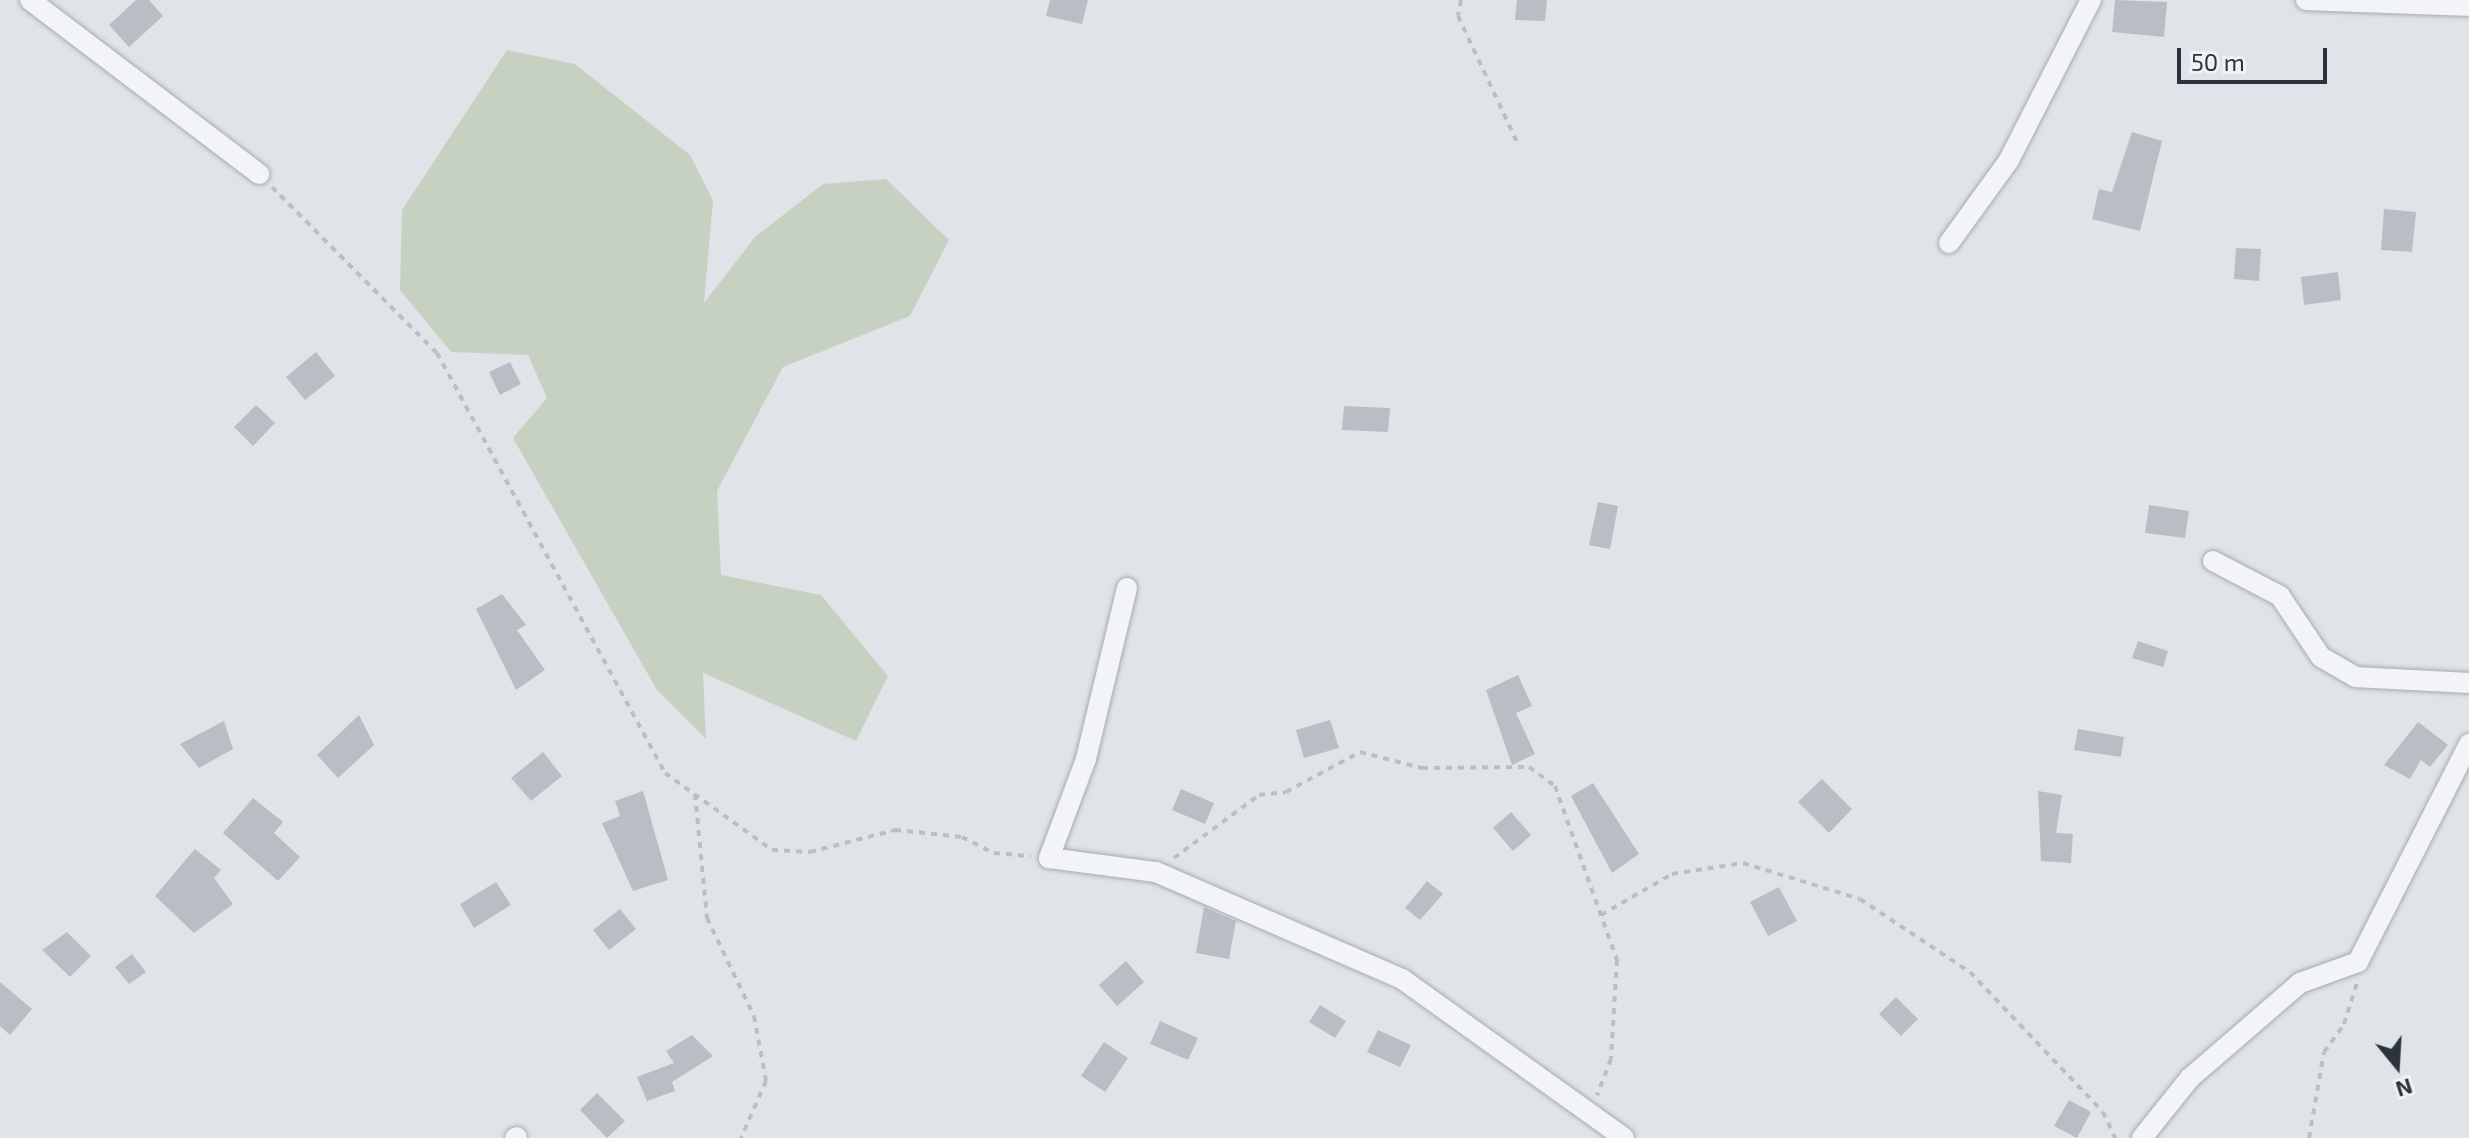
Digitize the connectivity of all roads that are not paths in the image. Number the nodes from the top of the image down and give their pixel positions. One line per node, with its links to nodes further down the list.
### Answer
1 (30, 0): 5 (street)
2 (2091, 0): 6 (street)
3 (2306, 0): 4 (street)
4 (2469, 6)
5 (259, 174)
6 (1949, 243)
7 (2213, 561): 9 (street)
8 (1127, 588): 11 (street)
9 (2469, 683)
10 (2469, 744): 12 (street)
11 (1624, 1138)
12 (2142, 1138)

